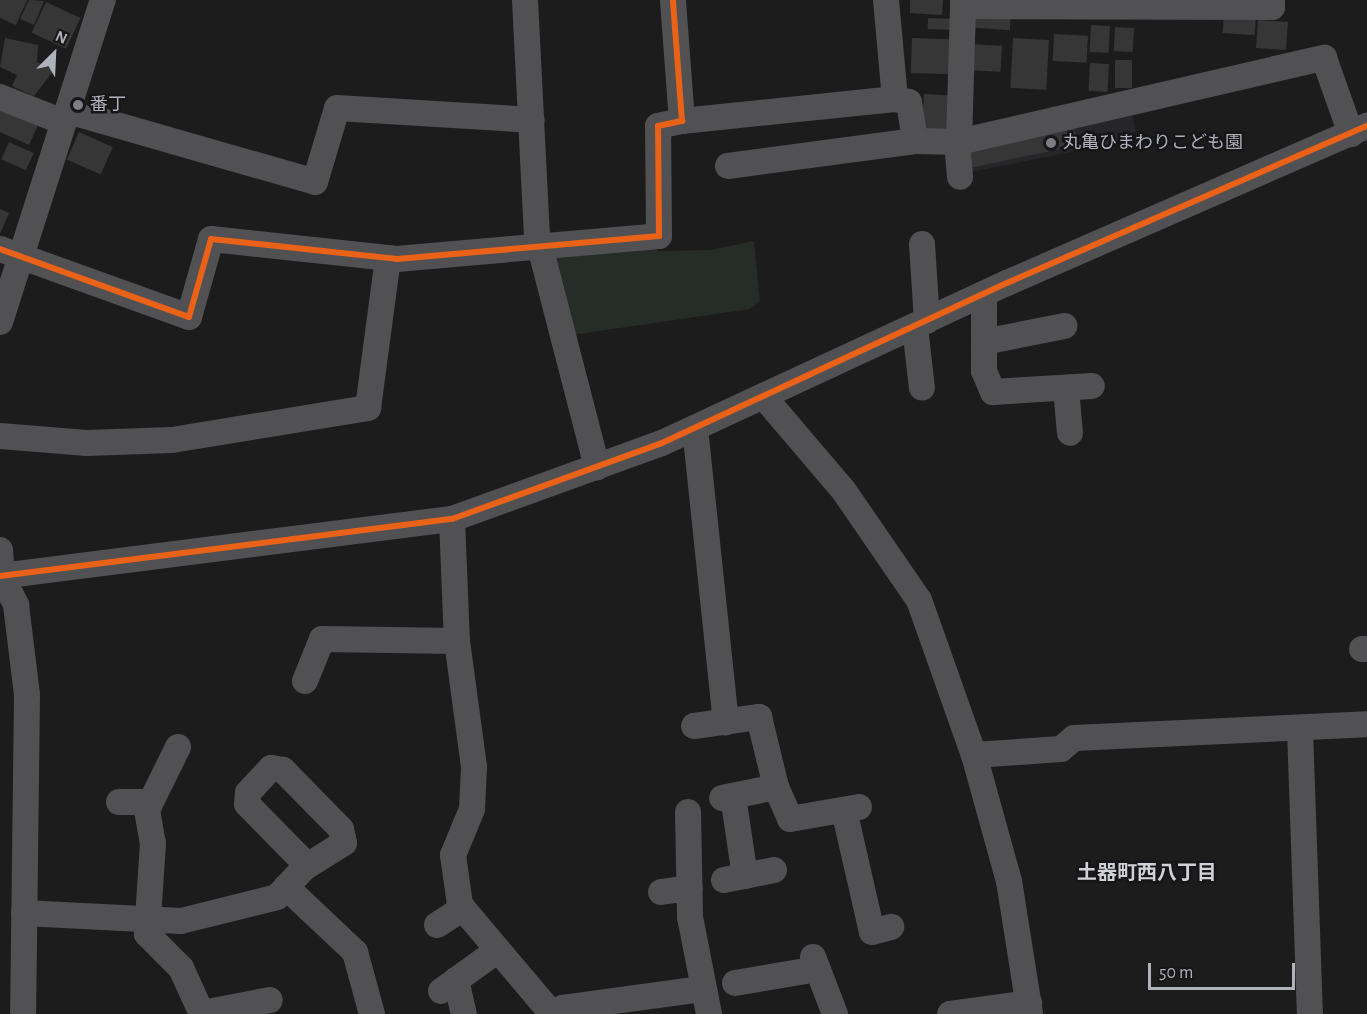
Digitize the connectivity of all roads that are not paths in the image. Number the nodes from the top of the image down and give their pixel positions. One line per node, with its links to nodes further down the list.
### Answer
1 (103, 0): 10 (street)
2 (525, 0): 11 (street)
3 (673, 0): 12 (street)
4 (886, 0): 9 (street)
5 (1272, 0): 7 (street)
6 (963, 3): 7 (street); 15 (street)
7 (1037, 3)
8 (0, 97): 10 (street)
9 (895, 99): 12 (street); 14 (street)
10 (66, 116): 11 (street); 20 (street)
11 (532, 120): 19 (street)
12 (682, 121): 19 (street)
13 (1359, 130): 15 (street); 22 (street)
14 (915, 141): 15 (street); 16 (street)
15 (958, 142): 17 (street)
16 (728, 166)
17 (960, 177)
18 (922, 244): 24 (street)
19 (540, 247): 21 (street); 34 (street)
20 (10, 253): 21 (street); 23 (street)
21 (388, 258): 33 (street)
22 (984, 294): 24 (street); 26 (street)
23 (0, 322)
24 (921, 324): 28 (street); 30 (street)
25 (1064, 326): 26 (street)
26 (984, 342): 29 (street)
27 (1092, 387): 29 (street)
28 (922, 388)
29 (1066, 389): 32 (street)
30 (764, 397): 31 (street); 45 (street)
31 (695, 428): 34 (street); 40 (street)
32 (1070, 433)
33 (0, 436)
34 (597, 467): 35 (street)
35 (452, 519): 37 (street); 38 (street)
36 (0, 550): 37 (street)
37 (1, 575): 56 (street)
38 (457, 641): 39 (street); 55 (street)
39 (305, 681)
40 (726, 722): 42 (street); 46 (street)
41 (1367, 724): 43 (street)
42 (694, 726)
43 (1300, 730): 45 (street); 73 (street)
44 (178, 747): 48 (street)
45 (974, 755): 64 (street)
46 (776, 788): 51 (street); 59 (street)
47 (119, 802): 48 (street)
48 (147, 810): 57 (street)
49 (688, 812): 53 (street)
50 (307, 866): 52 (street)
51 (774, 870)
52 (286, 886): 57 (street); 67 (street)
53 (690, 888): 54 (street); 62 (street)
54 (661, 892)
55 (463, 908): 58 (street); 60 (street)
56 (24, 913): 57 (street); 66 (street)
57 (148, 920): 65 (street)
58 (437, 925)
59 (891, 927)
60 (498, 950): 68 (street); 69 (street)
61 (735, 983): 71 (street)
62 (702, 989): 69 (street); 70 (street)
63 (270, 1000): 65 (street)
64 (1029, 1009): 72 (street)
65 (202, 1013)
66 (23, 1014)
67 (372, 1014)
68 (464, 1014)
69 (553, 1014)
70 (709, 1014)
71 (835, 1014)
72 (950, 1014)
73 (1310, 1014)

